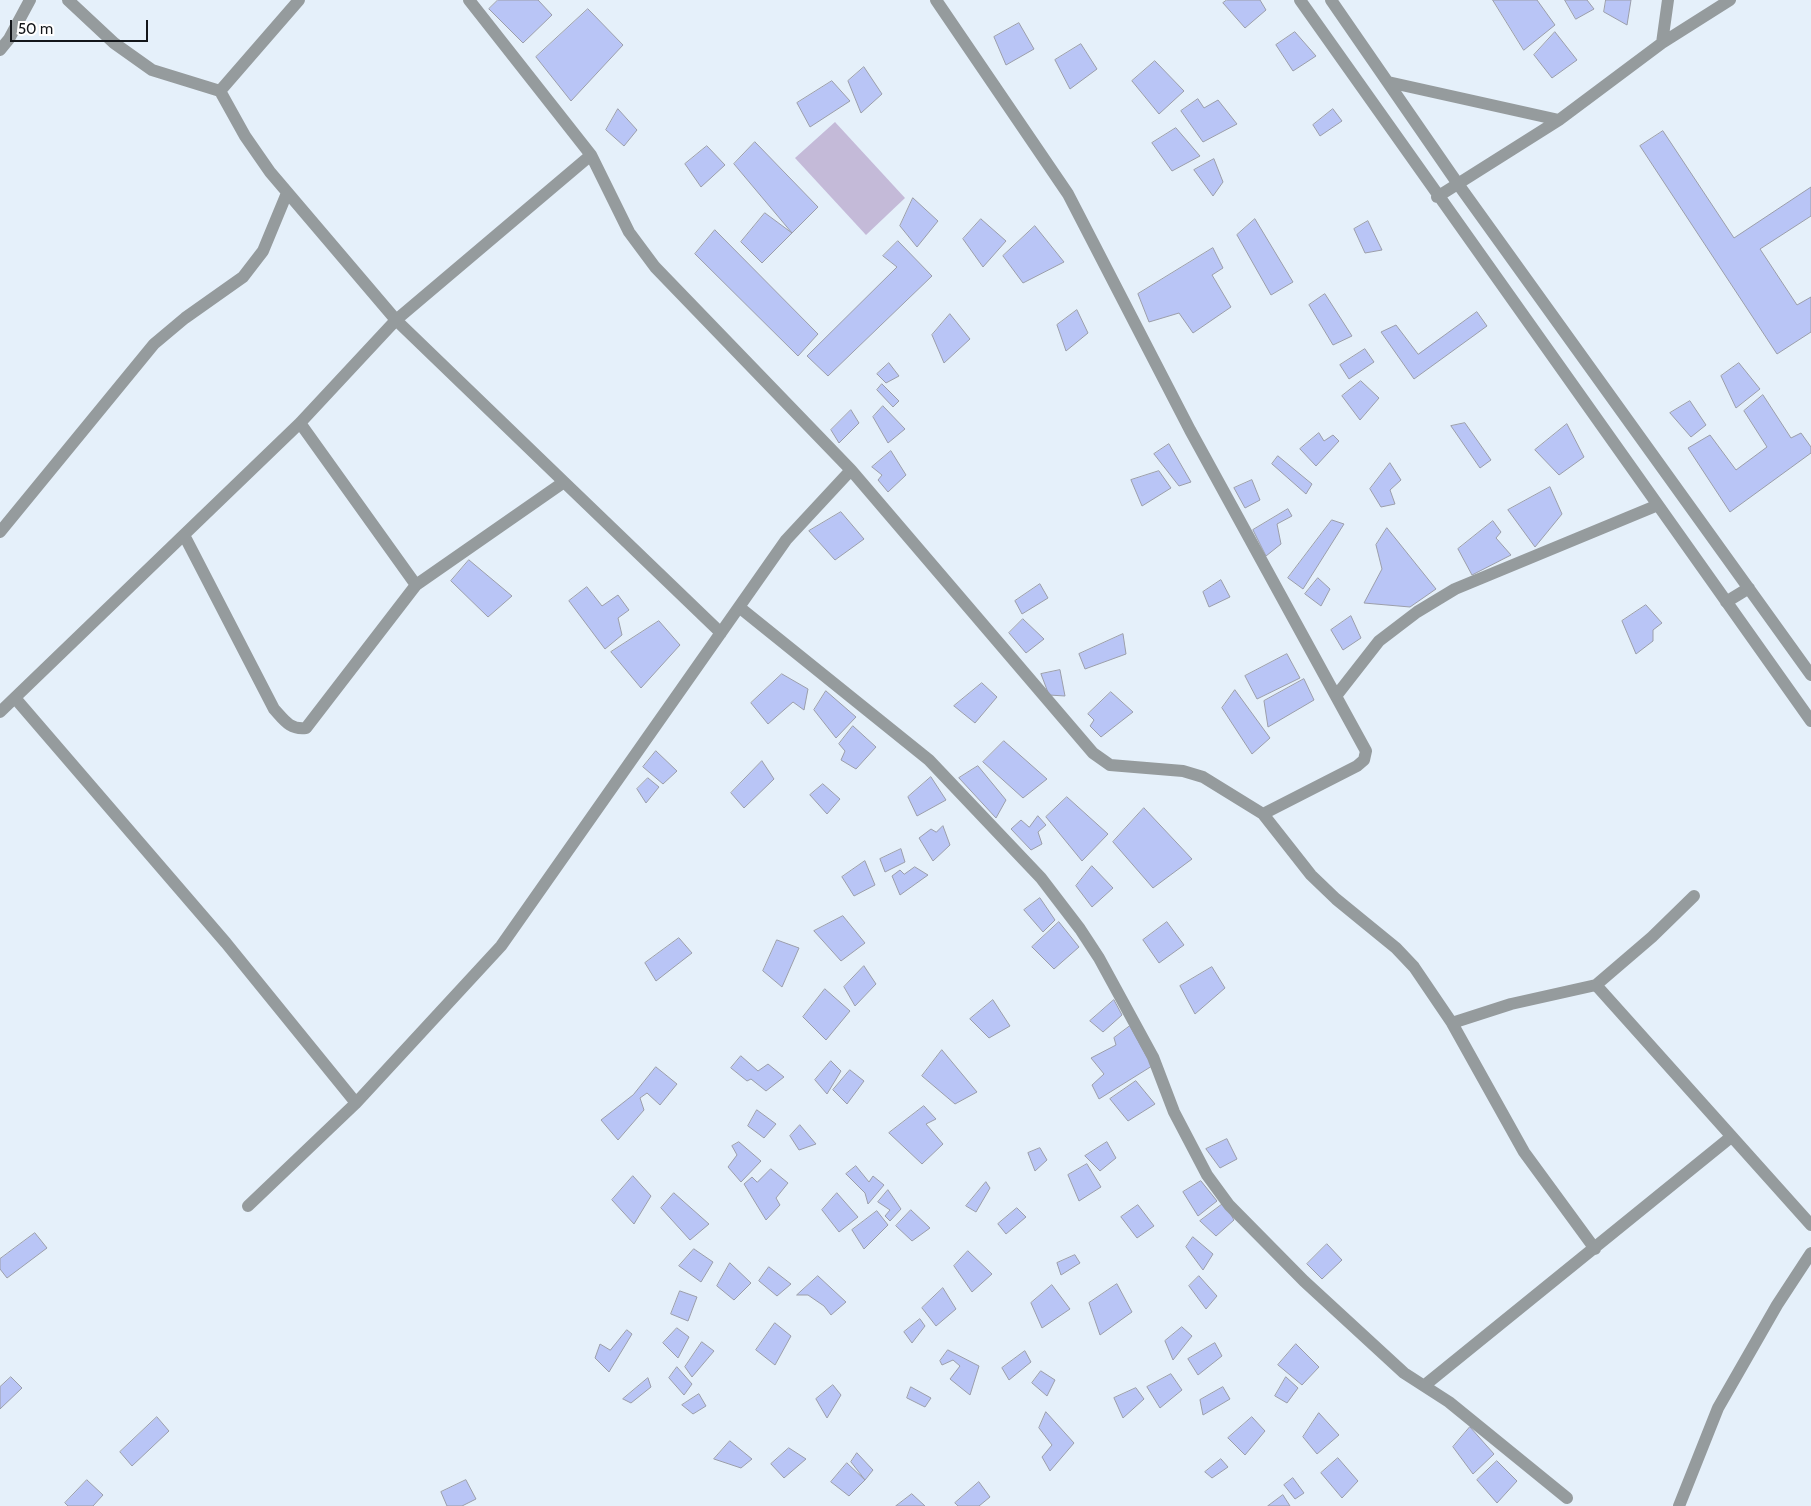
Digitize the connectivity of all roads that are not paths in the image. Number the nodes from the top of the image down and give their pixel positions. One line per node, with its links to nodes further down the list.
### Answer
1 (30, 0): 11 (street)
2 (68, 0): 13 (street)
3 (299, 0): 13 (street)
4 (469, 0): 15 (street)
5 (936, 0): 32 (street)
6 (1300, 0): 18 (street)
7 (1331, 0): 12 (street)
8 (1668, 0): 10 (street)
9 (1730, 0): 10 (street)
10 (1662, 43): 14 (street)
11 (0, 50)
12 (1388, 82): 14 (street); 16 (street)
13 (220, 91): 17 (street)
14 (1558, 120): 16 (street)
15 (591, 155): 19 (street); 21 (street)
16 (1458, 184): 18 (street); 27 (street)
17 (287, 193): 19 (street); 24 (street)
18 (1437, 197): 23 (street)
19 (396, 320): 20 (street); 22 (street)
20 (300, 423): 25 (street); 26 (street)
21 (850, 470): 29 (street); 36 (street)
22 (564, 482): 26 (street); 30 (street)
23 (1658, 505): 28 (street); 32 (street)
24 (0, 532)
25 (184, 535): 26 (street); 33 (street)
26 (416, 585)
27 (1749, 588): 28 (street); 31 (street)
28 (1726, 602): 35 (street)
29 (739, 608): 30 (street); 46 (street)
30 (721, 633): 40 (street)
31 (1811, 675)
32 (1336, 696): 36 (street)
33 (15, 698): 34 (street); 40 (street)
34 (0, 712)
35 (1811, 722)
36 (1263, 814): 39 (street)
37 (1694, 896): 38 (street)
38 (1596, 985): 39 (street); 41 (street)
39 (1452, 1023): 44 (street)
40 (356, 1103): 42 (street)
41 (1731, 1137): 43 (street); 44 (street)
42 (248, 1206)
43 (1811, 1225)
44 (1595, 1249): 46 (street)
45 (1811, 1253): 48 (street)
46 (1425, 1385): 47 (street)
47 (1567, 1498)
48 (1679, 1506)

